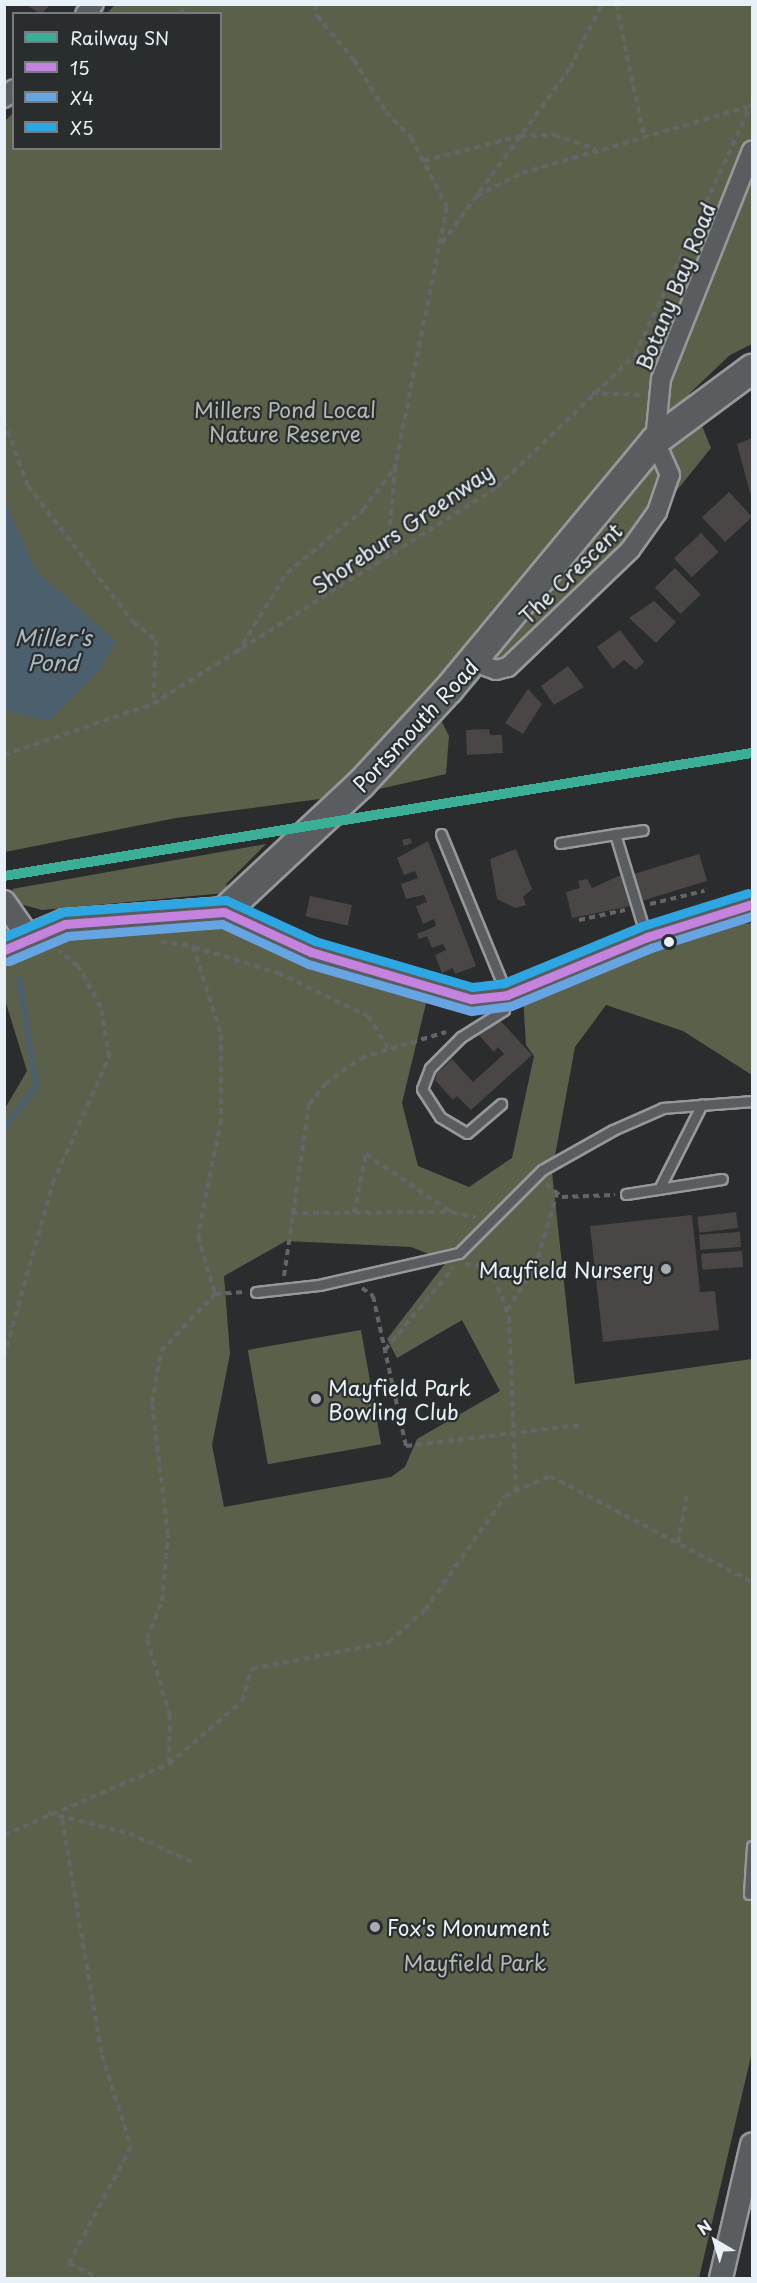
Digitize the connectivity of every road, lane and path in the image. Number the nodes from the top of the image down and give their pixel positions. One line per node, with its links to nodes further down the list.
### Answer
1 (315, 4): 10 (path)
2 (602, 4): 6 (path)
3 (616, 4): 7 (path)
4 (753, 103): 5 (path, Shoreburs Greenway)
5 (749, 107): 7 (path); 14 (path, Shoreburs Greenway)
6 (520, 136): 8 (path); 10 (path); 11 (path)
7 (644, 136): 8 (path)
8 (596, 149): 11 (path)
9 (753, 150): 17 (street, Botany Bay Road)
10 (424, 161): 12 (path)
11 (475, 197): 12 (path)
12 (440, 246): 18 (path)
13 (750, 375): 17 (main road, Portsmouth Road)
14 (592, 393): 15 (path); 19 (path, Shoreburs Greenway)
15 (646, 395)
16 (4, 421): 22 (path)
17 (655, 441): 21 (main road, Portsmouth Road); 21 (street, The Crescent)
18 (395, 467): 19 (path); 20 (path)
19 (387, 558): 20 (path, Shoreburs Greenway)
20 (236, 654): 22 (path, Shoreburs Greenway)
21 (474, 662): 30 (main road, Portsmouth Road)
22 (153, 704): 23 (path, Shoreburs Greenway)
23 (4, 755)
24 (643, 830): 26 (lane)
25 (441, 834): 35 (lane)
26 (615, 834): 27 (lane); 32 (lane)
27 (560, 843)
28 (4, 902): 31 (street)
29 (753, 904): 32 (street)
30 (224, 912): 31 (main road); 35 (street)
31 (29, 938): 56 (path)
32 (647, 938): 35 (street)
33 (158, 942): 34 (path)
34 (193, 946): 37 (path); 53 (path)
35 (507, 995): 36 (lane)
36 (465, 1034): 37 (path); 39 (lane)
37 (388, 1048): 47 (path)
38 (753, 1101): 40 (lane)
39 (501, 1104)
40 (702, 1104): 41 (lane); 43 (lane)
41 (537, 1175): 44 (path); 49 (lane)
42 (722, 1179): 43 (lane)
43 (659, 1189): 45 (lane)
44 (557, 1193): 45 (path); 54 (path)
45 (626, 1194)
46 (452, 1212): 48 (path); 48 (path); 49 (path)
47 (292, 1213): 48 (path); 51 (path)
48 (354, 1213)
49 (491, 1221): 50 (lane)
50 (350, 1279): 51 (lane); 55 (path)
51 (285, 1289): 52 (lane)
52 (256, 1292): 53 (path)
53 (215, 1294): 63 (path)
54 (507, 1310): 55 (path); 58 (path)
55 (385, 1351): 58 (path)
56 (4, 1357)
57 (580, 1425): 58 (path)
58 (512, 1433): 59 (path)
59 (516, 1491): 61 (path); 63 (path)
60 (687, 1495): 61 (path)
61 (678, 1543): 62 (path)
62 (753, 1582)
63 (169, 1764): 64 (path)
64 (48, 1813): 65 (path); 66 (path)
65 (62, 1819): 68 (path); 71 (path)
66 (4, 1835)
67 (753, 1846): 69 (lane)
68 (196, 1864)
69 (748, 1894)
70 (753, 2145): 72 (street)
71 (97, 2278)
72 (721, 2278)

